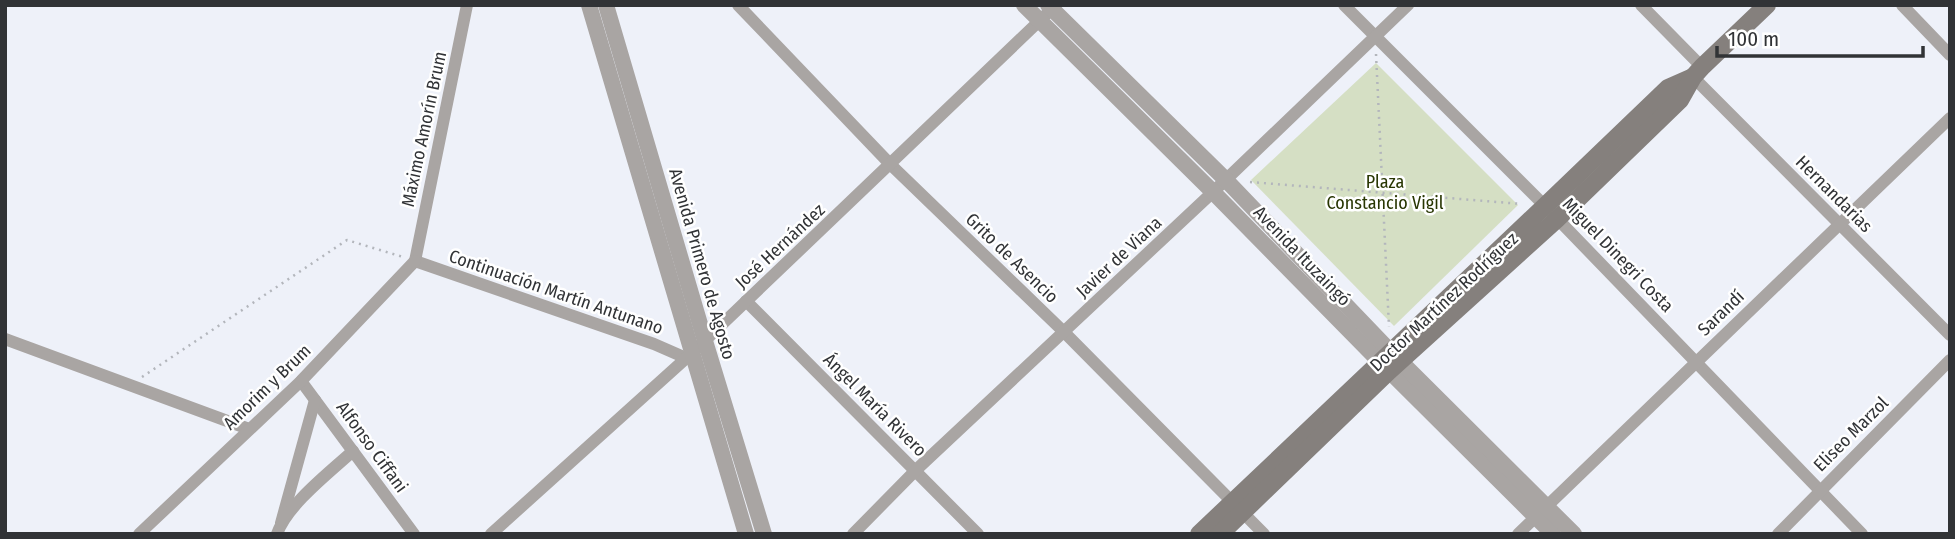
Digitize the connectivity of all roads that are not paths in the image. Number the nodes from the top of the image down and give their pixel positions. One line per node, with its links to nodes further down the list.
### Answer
1 (467, 5): 22 (street, Máximo Amorín Brum)
2 (589, 5): 27 (street, Avenida Primero de Agosto)
3 (606, 5): 27 (street, Avenida Primero de Agosto)
4 (738, 5): 17 (street, Grito de Asencio)
5 (1024, 5): 12 (street, Avenida Ituzaingó)
6 (1344, 5): 13 (street, Miguel Dinegri Costa)
7 (1408, 5): 13 (street, Javier de Viana)
8 (1641, 5): 15 (street, Hernandarias)
9 (1767, 5): 15 (main road, Doctor Martínez Rodríguez)
10 (1902, 5): 14 (street)
11 (1052, 7): 12 (street, José Hernández); 18 (street, Avenida Ituzaingó)
12 (1040, 21): 17 (street, José Hernández); 19 (street, Avenida Ituzaingó)
13 (1375, 37): 18 (street, Javier de Viana); 20 (street, Miguel Dinegri Costa)
14 (1950, 55)
15 (1698, 72): 20 (main road, Doctor Martínez Rodríguez); 21 (street, Hernandarias)
16 (1950, 118): 21 (street, Sarandí)
17 (891, 165): 23 (street, José Hernández); 24 (street, Grito de Asencio)
18 (1226, 180): 19 (street, Javier de Viana); 29 (street, Avenida Ituzaingó)
19 (1213, 192): 24 (street, Javier de Viana); 29 (street, Avenida Ituzaingó)
20 (1551, 213): 29 (main road, Doctor Martínez Rodríguez); 30 (street, Miguel Dinegri Costa)
21 (1838, 224): 25 (street, Hernandarias); 30 (street, Sarandí)
22 (415, 261): 27 (street, Continuación Martín Antunano); 31 (street, Amorim y Brum)
23 (747, 301): 27 (street, José Hernández); 35 (street, Ángel María Rivero)
24 (1064, 332): 35 (street, Javier de Viana); 37 (street, Grito de Asencio)
25 (1950, 335)
26 (5, 339): 33 (street)
27 (694, 351): 42 (street, José Hernández); 43 (street, Avenida Primero de Agosto); 44 (street, Avenida Primero de Agosto)
28 (1950, 360): 36 (street, Eliseo Marzol)
29 (1390, 361): 37 (main road, Doctor Martínez Rodríguez); 38 (street, Avenida Ituzaingó)
30 (1697, 361): 36 (street, Miguel Dinegri Costa); 38 (street, Sarandí)
31 (301, 381): 32 (street, Alfonso Ciffani); 33 (street, Amorim y Brum)
32 (315, 400): 34 (street, Alfonso Ciffani); 39 (street)
33 (249, 429): 40 (street, Amorim y Brum)
34 (353, 451): 39 (street); 41 (street, Alfonso Ciffani)
35 (916, 470): 45 (street, Javier de Viana); 46 (street, Ángel María Rivero)
36 (1821, 490): 53 (street, Eliseo Marzol); 54 (street, Miguel Dinegri Costa)
37 (1238, 507): 47 (main road, Doctor Martínez Rodríguez); 48 (main road, Doctor Martínez Rodríguez); 49 (street, Grito de Asencio)
38 (1541, 512): 50 (street, Sarandí); 51 (street, Avenida Ituzaingó); 52 (street, Avenida Ituzaingó)
39 (279, 528)
40 (139, 534)
41 (414, 534)
42 (491, 534)
43 (746, 534)
44 (764, 534)
45 (853, 534)
46 (978, 534)
47 (1199, 534)
48 (1220, 534)
49 (1264, 534)
50 (1518, 534)
51 (1553, 534)
52 (1574, 534)
53 (1778, 534)
54 (1862, 534)

